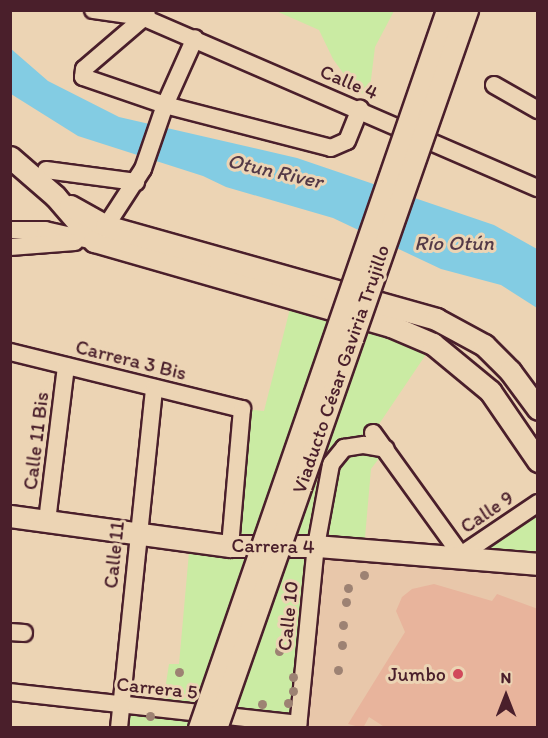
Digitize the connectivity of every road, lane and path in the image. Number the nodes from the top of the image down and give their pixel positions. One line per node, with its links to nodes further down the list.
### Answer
1 (93, 10): 4 (street, Calle 4)
2 (447, 10): 35 (main road, Viaducto César Gaviria Trujillo, bridge)
3 (467, 10): 36 (main road, Viaducto César Gaviria Trujillo, bridge)
4 (149, 14): 5 (street, Calle 4); 9 (street)
5 (195, 38): 7 (street, Calle 4); 9 (street)
6 (494, 85): 8 (street)
7 (360, 109): 9 (street); 13 (street, Calle 4)
8 (537, 110)
9 (163, 112): 12 (street)
10 (10, 157): 15 (main road)
11 (46, 170): 12 (street)
12 (139, 176): 15 (street)
13 (537, 188)
14 (10, 230): 15 (street)
15 (100, 233): 16 (street); 20 (main road); 21 (main road)
16 (10, 247)
17 (10, 352): 18 (street, Carrera 3 Bis)
18 (66, 366): 19 (street, Carrera 3 Bis); 24 (street, Calle 11 Bis)
19 (154, 388): 25 (street, Calle 11); 26 (street, Carrera 3 Bis)
20 (537, 408)
21 (537, 460)
22 (537, 503): 28 (street, Calle 9)
23 (10, 516): 24 (main road, Carrera 4)
24 (47, 521): 25 (main road, Carrera 4)
25 (137, 533): 26 (main road, Carrera 4); 32 (street, Calle 11)
26 (230, 546): 27 (main road, Carrera 4)
27 (316, 546): 28 (main road, Carrera 4); 28 (street, Calle 10); 33 (street, Calle 10)
28 (461, 555): 29 (main road, Carrera 4)
29 (528, 563): 30 (street)
30 (537, 574)
31 (10, 692): 32 (street, Carrera 5)
32 (120, 705): 33 (street, Carrera 5); 34 (street, Calle 11)
33 (298, 726)
34 (119, 728)
35 (199, 728)
36 (216, 728)

